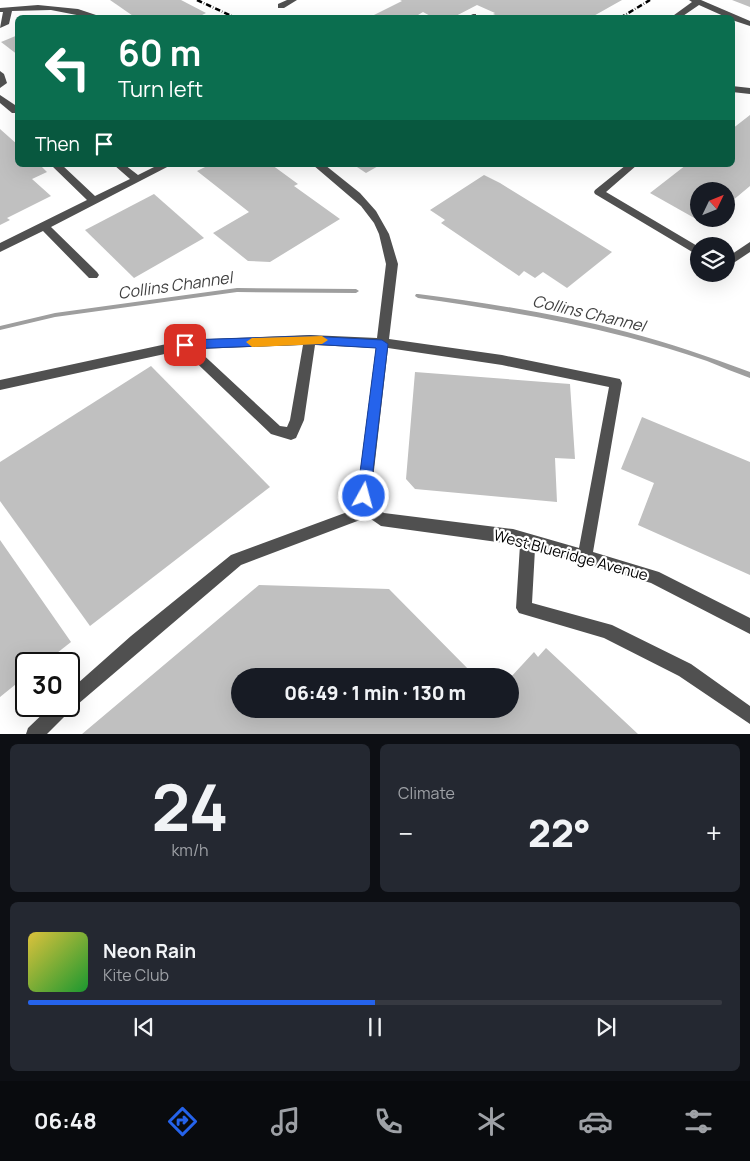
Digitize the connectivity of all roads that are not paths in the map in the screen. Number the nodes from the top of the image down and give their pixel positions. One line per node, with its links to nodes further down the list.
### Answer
1 (71, 0): 6 (street)
2 (293, 0): 4 (street)
3 (696, 1): 8 (street); 9 (street)
4 (281, 6)
5 (4, 9): 6 (street); 12 (street)
6 (62, 9): 7 (street)
7 (93, 15)
8 (678, 15)
9 (728, 15)
10 (735, 18): 11 (street)
11 (750, 24)
12 (0, 26)
13 (0, 74): 14 (street)
14 (0, 84)
15 (735, 89): 16 (street)
16 (750, 91)
17 (0, 98): 18 (street)
18 (15, 111)
19 (58, 167): 25 (street)
20 (122, 167): 24 (street)
21 (162, 167): 24 (street)
22 (321, 167): 33 (street)
23 (630, 167): 28 (street)
24 (137, 179): 25 (street)
25 (94, 201): 26 (street)
26 (44, 226): 29 (street); 31 (street)
27 (750, 246): 30 (street)
28 (690, 247)
29 (0, 248)
30 (735, 257)
31 (93, 275)
32 (310, 340): 33 (street); 34 (street); 34 (street)
33 (382, 344): 36 (street); 38 (street)
34 (185, 345): 35 (street)
35 (0, 385)
36 (370, 510): 37 (street, West Blueridge Avenue); 40 (street)
37 (528, 541): 38 (street, West Blueridge Avenue); 41 (street)
38 (585, 557): 39 (street, West Blueridge Avenue)
39 (750, 626)
40 (80, 692)
41 (750, 716)
42 (52, 717): 43 (street)
43 (34, 734)

